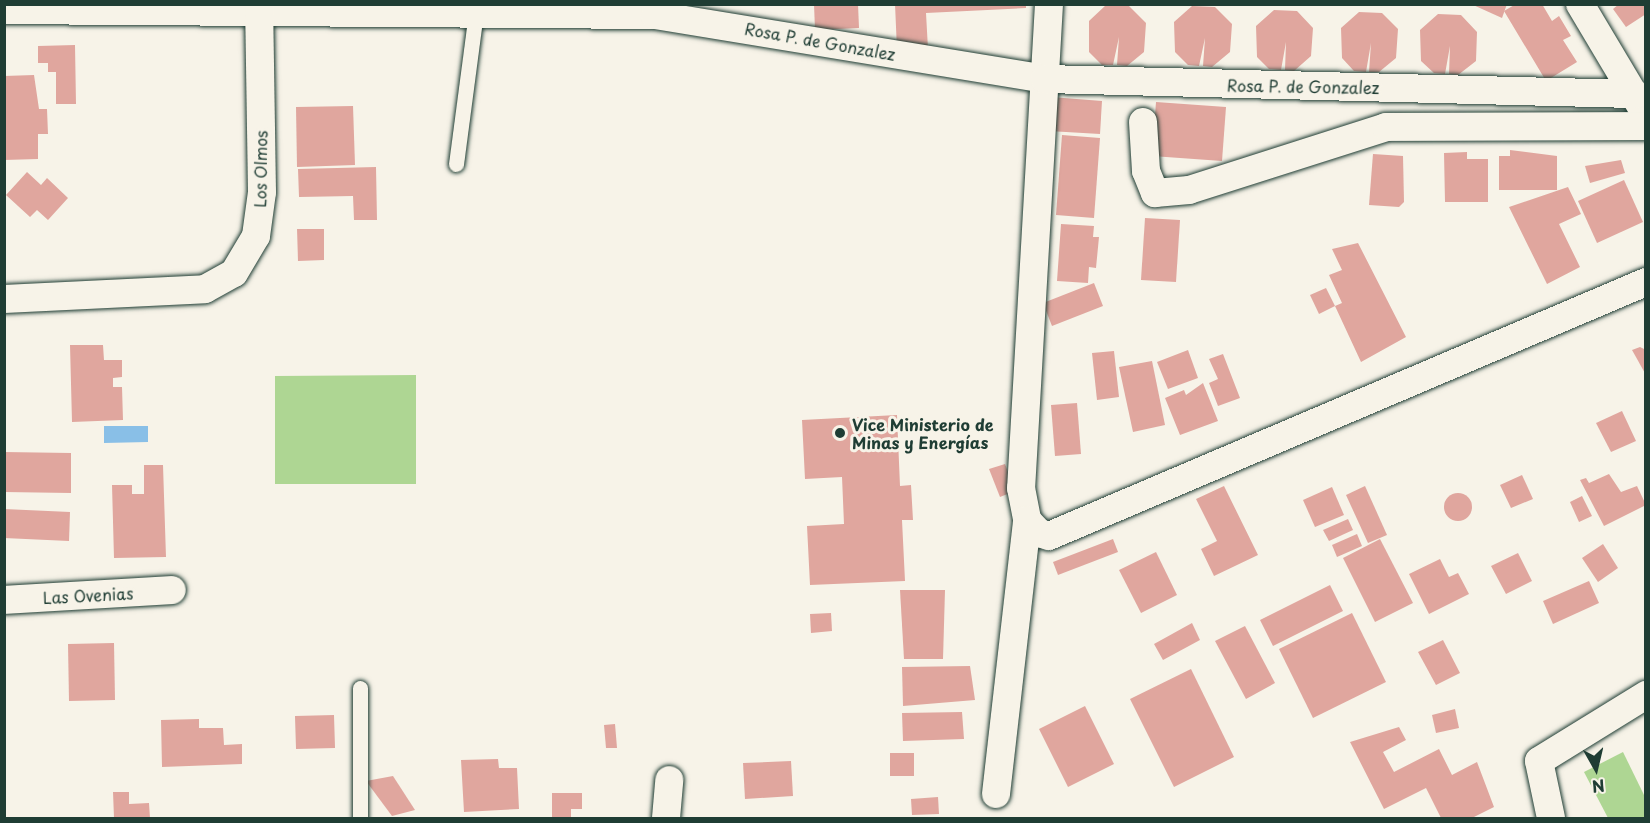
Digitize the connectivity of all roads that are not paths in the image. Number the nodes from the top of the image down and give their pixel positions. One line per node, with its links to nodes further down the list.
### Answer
1 (1049, 4): 7 (street)
2 (1580, 4): 8 (street)
3 (260, 7): 4 (street, Rosa P. de Gonzalez); 6 (street, Rosa P. de Gonzalez); 13 (street, Los Olmos)
4 (4, 10)
5 (655, 10): 6 (street, Rosa P. de Gonzalez); 7 (street, Rosa P. de Gonzalez)
6 (476, 12): 11 (lane)
7 (1046, 79): 8 (street, Rosa P. de Gonzalez); 14 (street)
8 (1640, 104)
9 (1143, 122): 10 (street)
10 (1646, 126)
11 (456, 164)
12 (1646, 282): 14 (street)
13 (4, 299)
14 (1027, 520): 20 (street)
15 (172, 590): 16 (street, Las Ovenias)
16 (4, 600)
17 (360, 688): 22 (lane)
18 (1646, 695): 21 (street)
19 (669, 780): 23 (street)
20 (996, 794)
21 (1541, 815)
22 (360, 819)
23 (666, 819)

